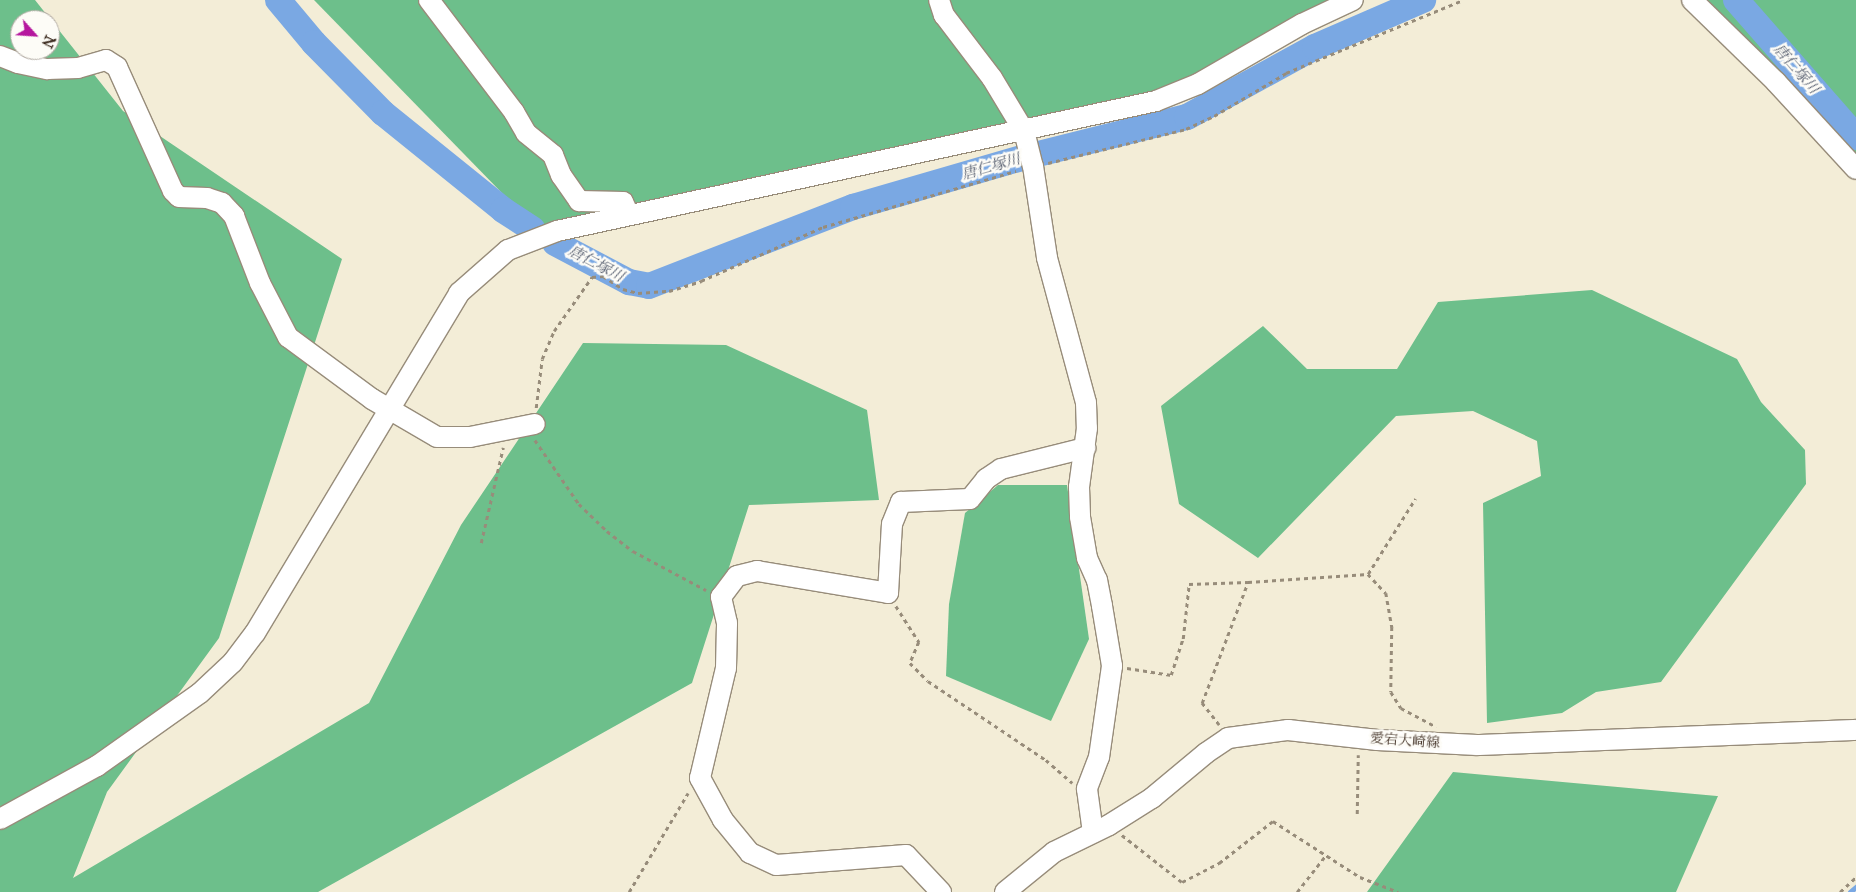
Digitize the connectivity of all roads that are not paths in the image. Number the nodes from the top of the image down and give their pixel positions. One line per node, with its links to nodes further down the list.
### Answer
1 (428, 0): 8 (street)
2 (939, 0): 6 (street)
3 (1353, 0): 6 (street)
4 (1692, 0): 7 (street)
5 (0, 56): 9 (street)
6 (1024, 131): 8 (street); 11 (street)
7 (1856, 169)
8 (629, 216): 9 (street)
9 (390, 410): 10 (street); 13 (street)
10 (534, 424)
11 (1084, 448): 14 (street); 15 (street)
12 (1856, 730): 14 (street, 愛宕大崎線)
13 (0, 819)
14 (1101, 829): 16 (street, 愛宕大崎線)
15 (941, 892)
16 (1005, 892)

